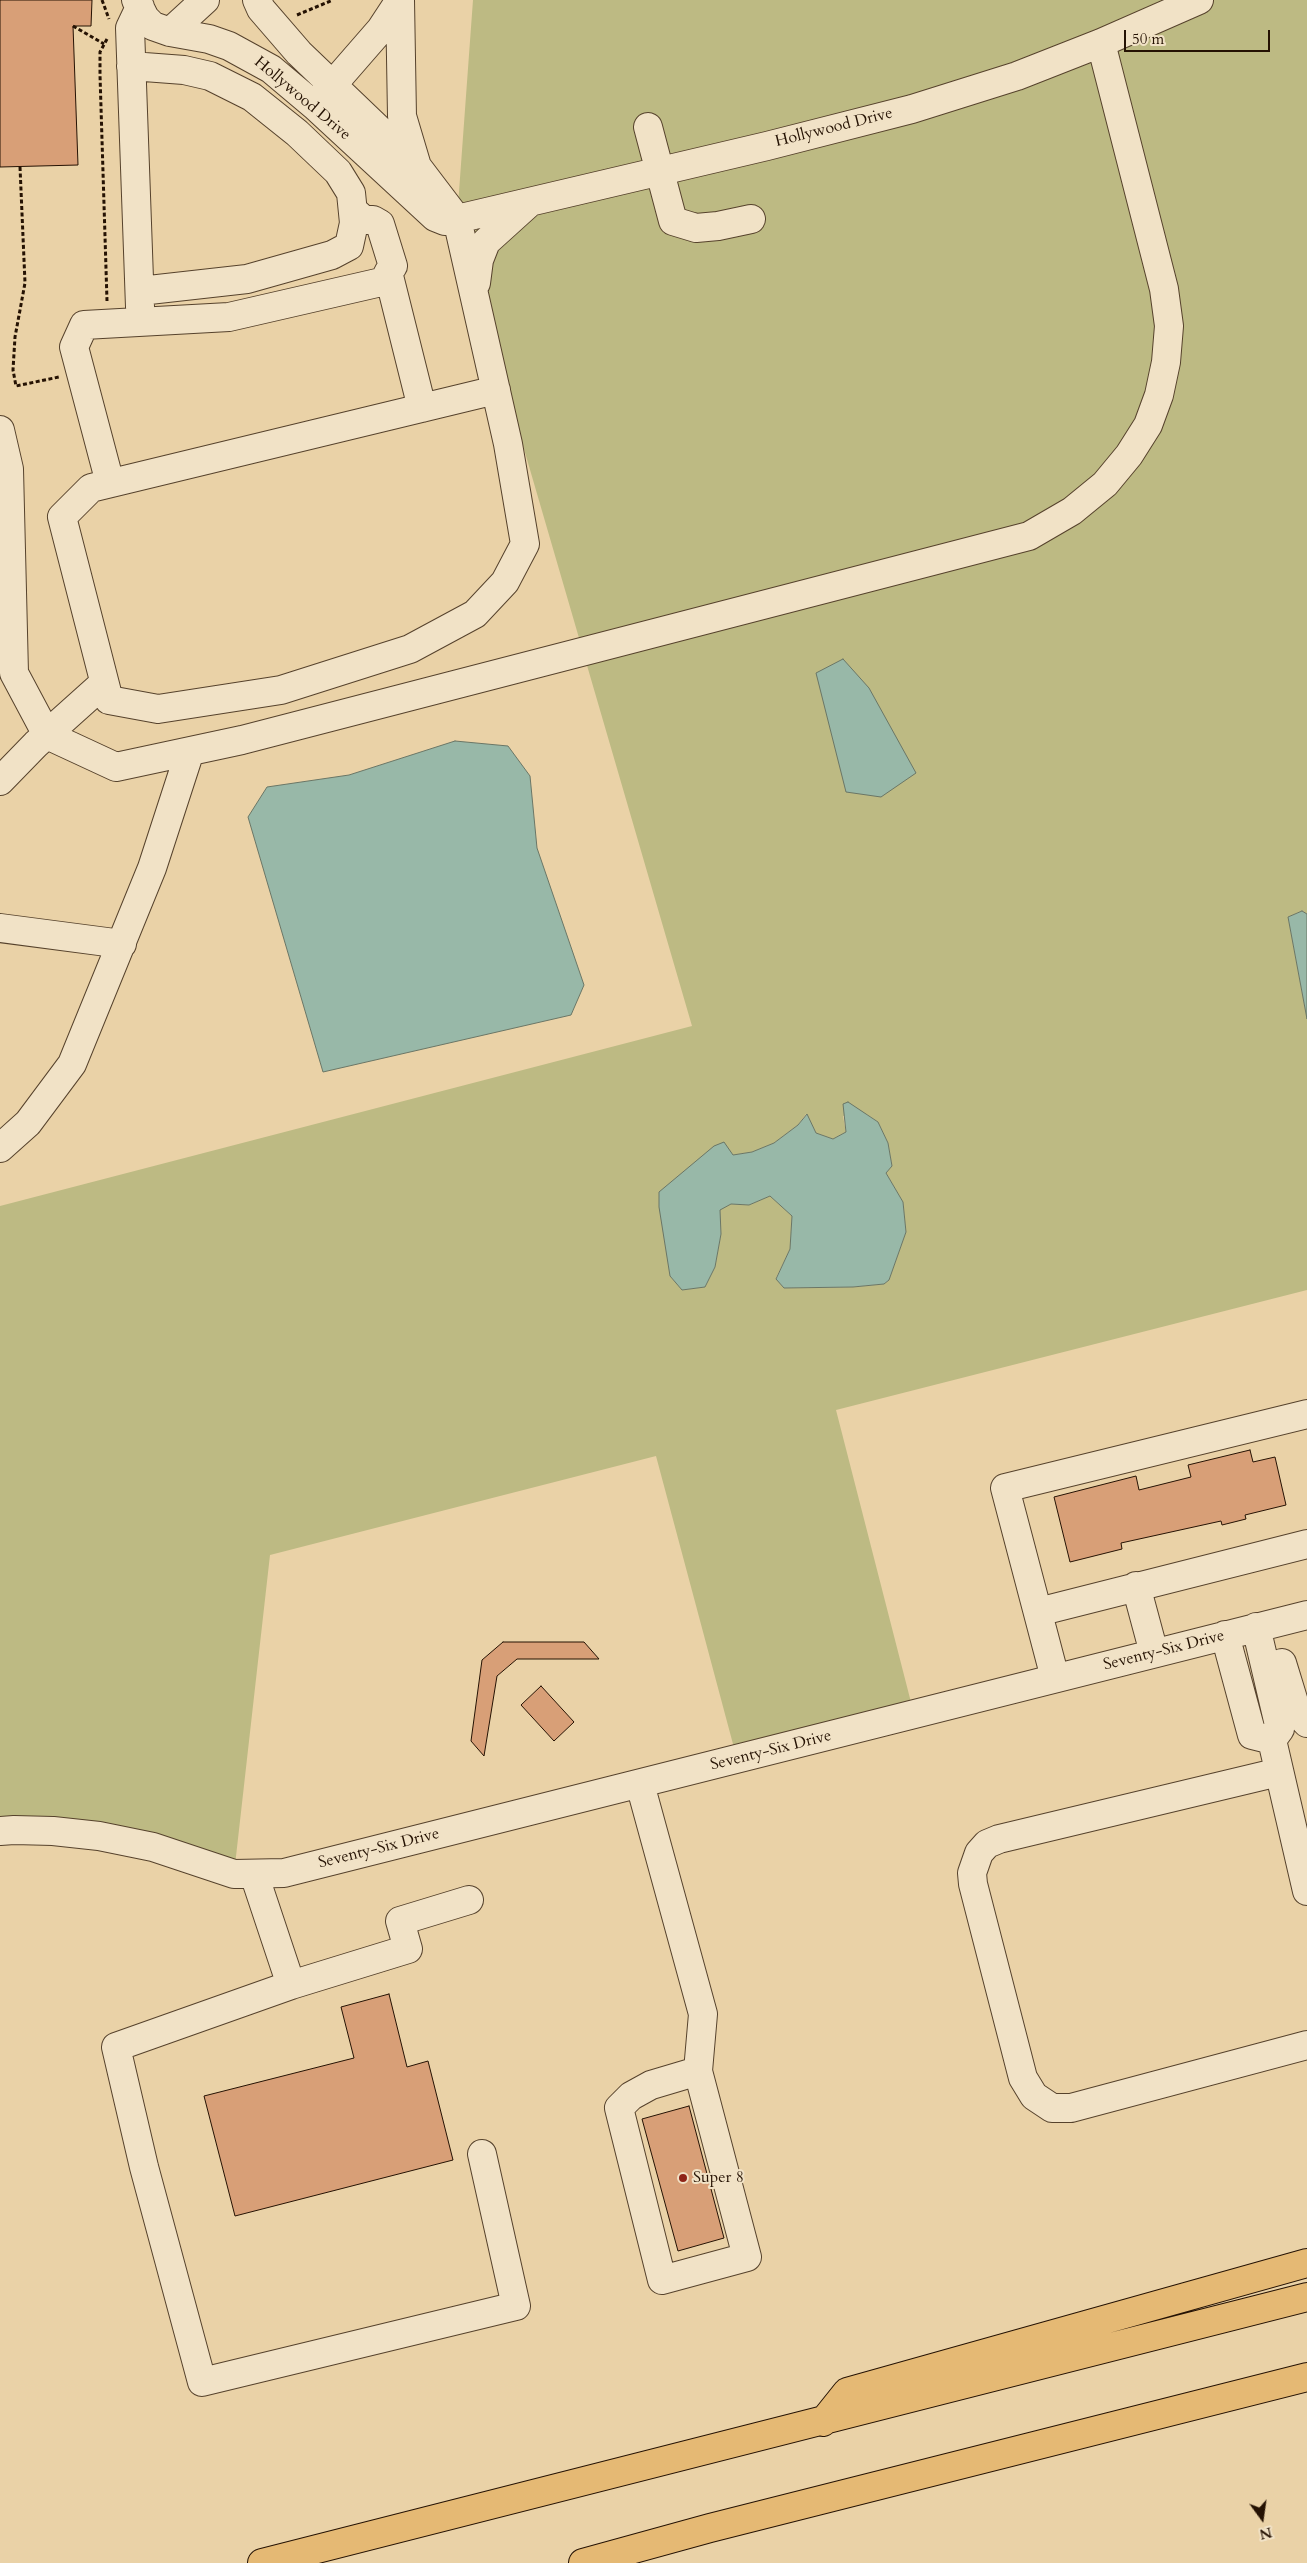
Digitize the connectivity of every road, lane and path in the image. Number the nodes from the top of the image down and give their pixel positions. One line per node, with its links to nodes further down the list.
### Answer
1 (102, 0): 9 (path)
2 (205, 0): 11 (street)
3 (257, 0): 16 (street, Hollywood Drive)
4 (334, 0): 8 (path)
5 (400, 0): 16 (street); 20 (street)
6 (1199, 0): 13 (street, Hollywood Drive)
7 (138, 3): 11 (street, Hollywood Drive); 15 (street)
8 (291, 18)
9 (110, 22)
10 (73, 26): 14 (path)
11 (170, 32): 17 (street, Hollywood Drive)
12 (108, 36): 14 (path)
13 (1101, 43): 22 (street, Hollywood Drive); 39 (street)
14 (104, 44): 30 (path)
15 (131, 66): 19 (street); 28 (street)
16 (333, 84): 17 (street); 20 (street, Hollywood Drive)
17 (315, 106): 19 (street); 25 (street, Hollywood Drive)
18 (648, 127): 22 (street)
19 (297, 132): 24 (street)
20 (416, 165): 25 (street, Hollywood Drive)
21 (20, 167): 32 (path)
22 (660, 170): 23 (street, Hollywood Drive); 26 (street)
23 (532, 201): 25 (street, Hollywood Drive); 29 (street)
24 (358, 215): 27 (street); 28 (street)
25 (457, 219): 29 (street)
26 (751, 219)
27 (389, 277): 31 (street); 34 (street)
28 (140, 291): 31 (street)
29 (474, 295): 33 (street)
30 (108, 311)
31 (140, 322): 32 (street)
32 (80, 372): 36 (street)
33 (496, 390): 34 (street); 37 (street)
34 (422, 408): 36 (street)
35 (0, 430): 38 (street)
36 (110, 483): 37 (street)
37 (104, 683): 38 (street)
38 (47, 735): 39 (street); 40 (street)
39 (190, 751): 42 (street)
40 (0, 781)
41 (0, 928): 42 (street)
42 (122, 944): 43 (street)
43 (0, 1148)
44 (1307, 1414): 47 (street)
45 (1307, 1544): 46 (street)
46 (1136, 1586): 47 (street); 51 (street)
47 (1038, 1612): 52 (street)
48 (1307, 1615): 49 (street, Seventy-Six Drive)
49 (1263, 1625): 50 (street, Seventy-Six Drive); 53 (street); 54 (street)
50 (1225, 1635): 51 (street, Seventy-Six Drive); 54 (street)
51 (1154, 1653): 52 (street, Seventy-Six Drive)
52 (1055, 1678): 56 (street, Seventy-Six Drive)
53 (1307, 1723)
54 (1272, 1740): 55 (street)
55 (1279, 1772): 59 (street); 62 (street)
56 (640, 1784): 58 (street, Seventy-Six Drive); 63 (street)
57 (0, 1832): 58 (street)
58 (244, 1874): 61 (street)
59 (1307, 1891)
60 (469, 1900): 61 (street)
61 (291, 1985): 64 (street)
62 (1307, 2045)
63 (698, 2071): 63 (street)
64 (482, 2154)
65 (1307, 2263): 68 (highway)
66 (1307, 2297): 68 (highway)
67 (1307, 2377): 70 (highway)
68 (823, 2422): 69 (highway)
69 (262, 2563)
70 (583, 2563)

